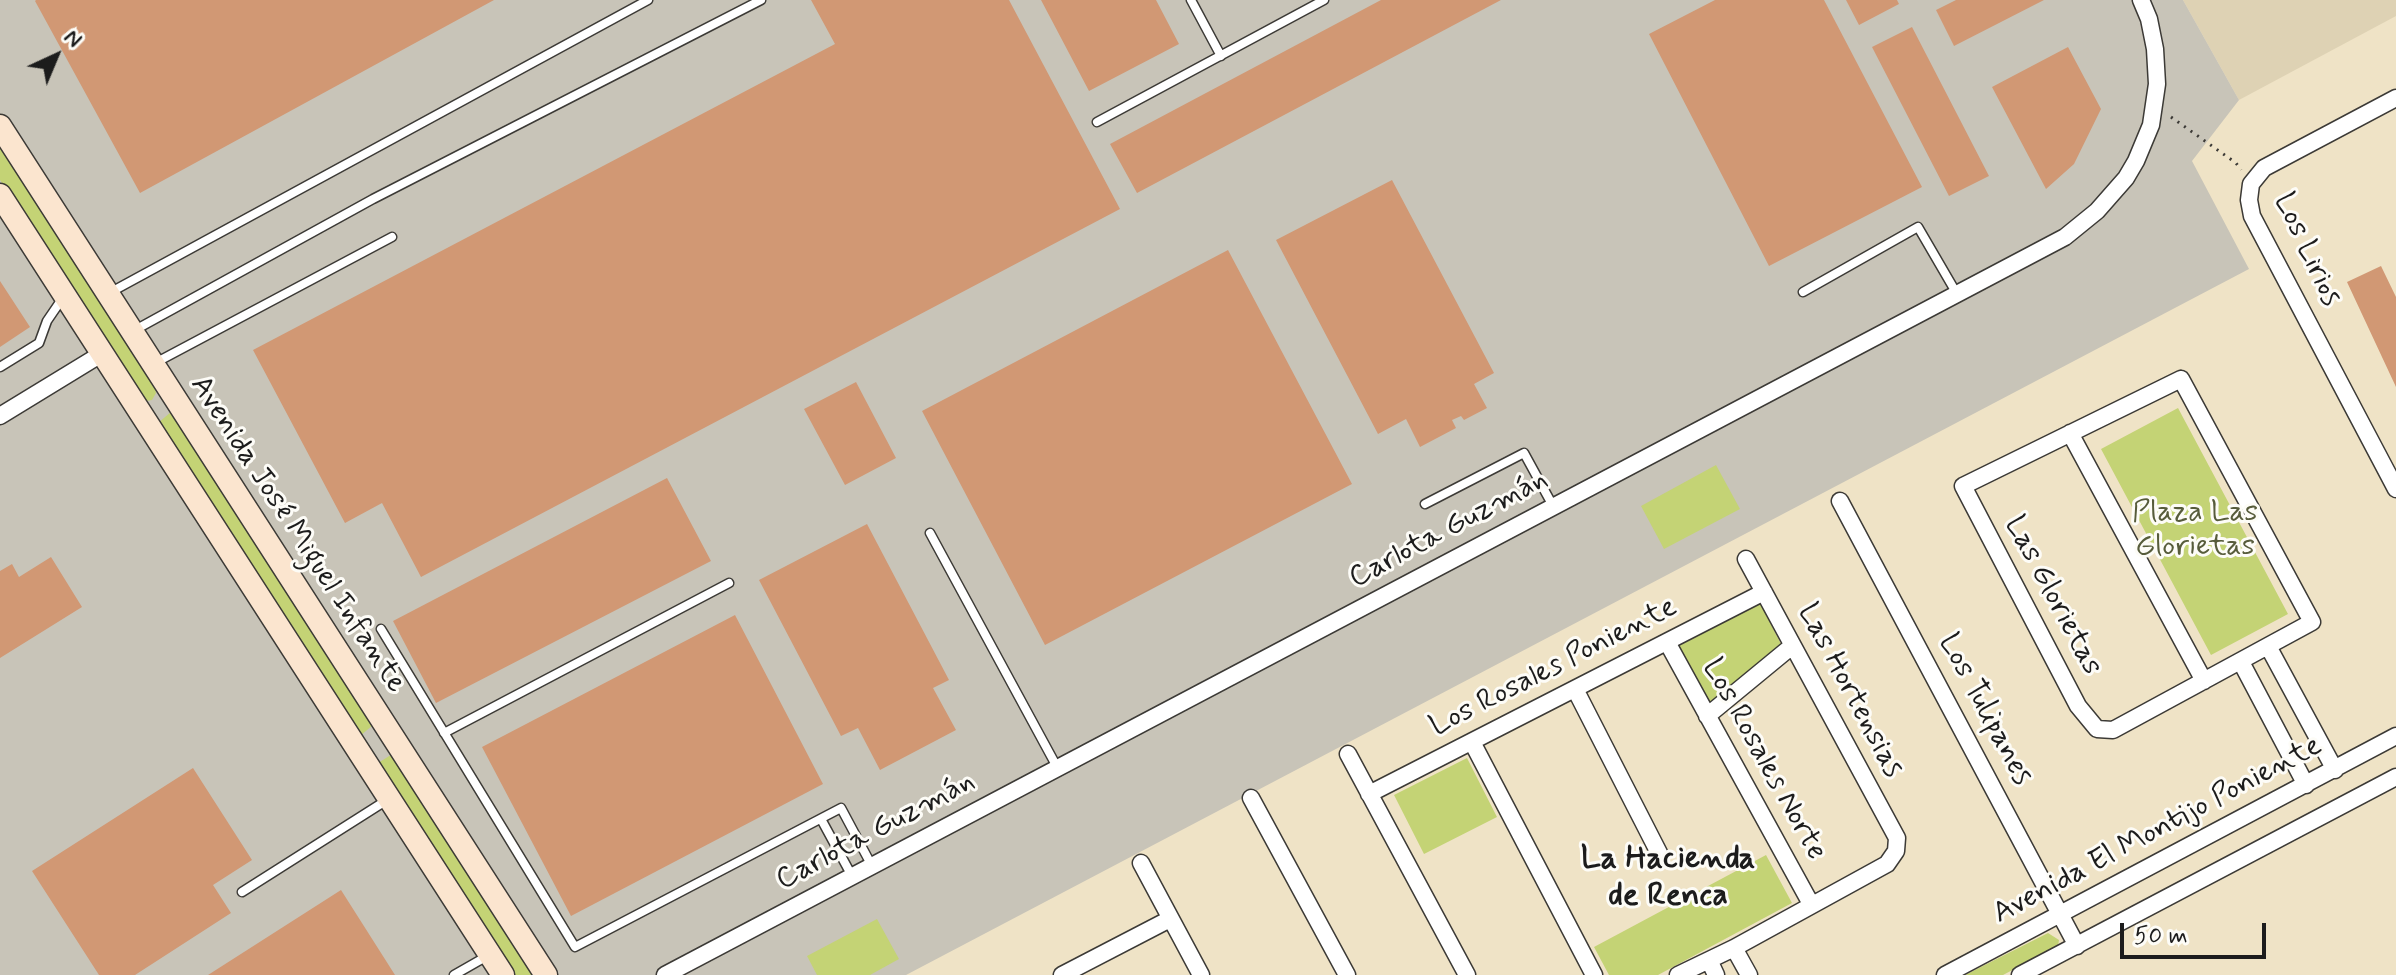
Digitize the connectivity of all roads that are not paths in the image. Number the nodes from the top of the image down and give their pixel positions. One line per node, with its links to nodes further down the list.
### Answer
1 (648, 0): 13 (lane)
2 (761, 0): 16 (lane)
3 (1191, 0): 6 (lane)
4 (1324, 0): 6 (lane)
5 (2141, 0): 14 (street, Carlota Guzmán)
6 (1221, 56): 8 (lane)
7 (2396, 98): 22 (street, Los Lirios)
8 (1097, 122)
9 (0, 126): 13 (street, Avenida José Miguel Infante)
10 (2, 205): 15 (street)
11 (392, 237): 18 (lane)
12 (1803, 292): 14 (lane)
13 (107, 294): 16 (street, Avenida José Miguel Infante)
14 (1957, 294): 25 (street, Carlota Guzmán)
15 (65, 295): 17 (street); 19 (lane)
16 (131, 332): 18 (street, Avenida José Miguel Infante)
17 (103, 353): 20 (street); 42 (street)
18 (151, 365): 38 (street, Avenida José Miguel Infante)
19 (0, 367)
20 (0, 416)
21 (2070, 433): 33 (street, Las Glorietas); 35 (street); 35 (street, Las Glorietas)
22 (2396, 489)
23 (1840, 501): 58 (street, Los Tulipanes)
24 (1425, 504): 25 (lane)
25 (1553, 506): 44 (street, Carlota Guzmán)
26 (930, 533): 44 (lane)
27 (1746, 559): 29 (street, Las Hortensias)
28 (729, 583): 39 (lane)
29 (1764, 592): 31 (street, Los Rosales Poniente); 32 (street, Las Hortensias)
30 (381, 629): 39 (lane)
31 (1667, 642): 36 (street, Los Rosales Poniente); 37 (street, Los Rosales Norte)
32 (1792, 646): 37 (street); 57 (street, Las Hortensias)
33 (2269, 648): 34 (street, Las Glorietas); 45 (street)
34 (2241, 662): 35 (street, Las Glorietas); 47 (street)
35 (2204, 681)
36 (1575, 689): 41 (street, Los Rosales Poniente); 52 (street)
37 (1707, 716): 57 (street, Los Rosales Norte)
38 (389, 731): 42 (street); 66 (street, Avenida José Miguel Infante)
39 (444, 733): 51 (lane)
40 (2396, 736): 45 (street, Avenida El Montijo Poniente)
41 (1472, 742): 48 (street, Los Rosales Poniente); 72 (street)
42 (356, 750): 50 (street)
43 (1348, 754): 48 (street)
44 (1058, 768): 54 (street, Carlota Guzmán)
45 (2335, 770): 47 (street, Avenida El Montijo Poniente)
46 (2396, 777): 60 (street)
47 (2306, 785): 58 (street, Avenida El Montijo Poniente)
48 (1369, 794): 71 (street)
49 (1251, 798): 70 (street)
50 (388, 799): 56 (lane); 62 (street)
51 (821, 819): 54 (lane); 55 (lane)
52 (1659, 853)
53 (1141, 863): 59 (street)
54 (872, 866): 55 (street, Carlota Guzmán)
55 (852, 876): 67 (street, Carlota Guzmán)
56 (242, 892)
57 (1811, 904): 61 (street)
58 (2061, 914): 60 (street, Los Tulipanes); 75 (street, Avenida El Montijo Poniente)
59 (1170, 919): 68 (street); 69 (street)
60 (2077, 946): 76 (street)
61 (1734, 948): 63 (street); 74 (street)
62 (490, 954): 64 (lane); 65 (street)
63 (1712, 968): 73 (street)
64 (454, 975)
65 (503, 975)
66 (546, 975)
67 (665, 975)
68 (1062, 975)
69 (1201, 975)
70 (1347, 975)
71 (1467, 975)
72 (1594, 975)
73 (1678, 975)
74 (1749, 975)
75 (1945, 975)
76 (2020, 975)

